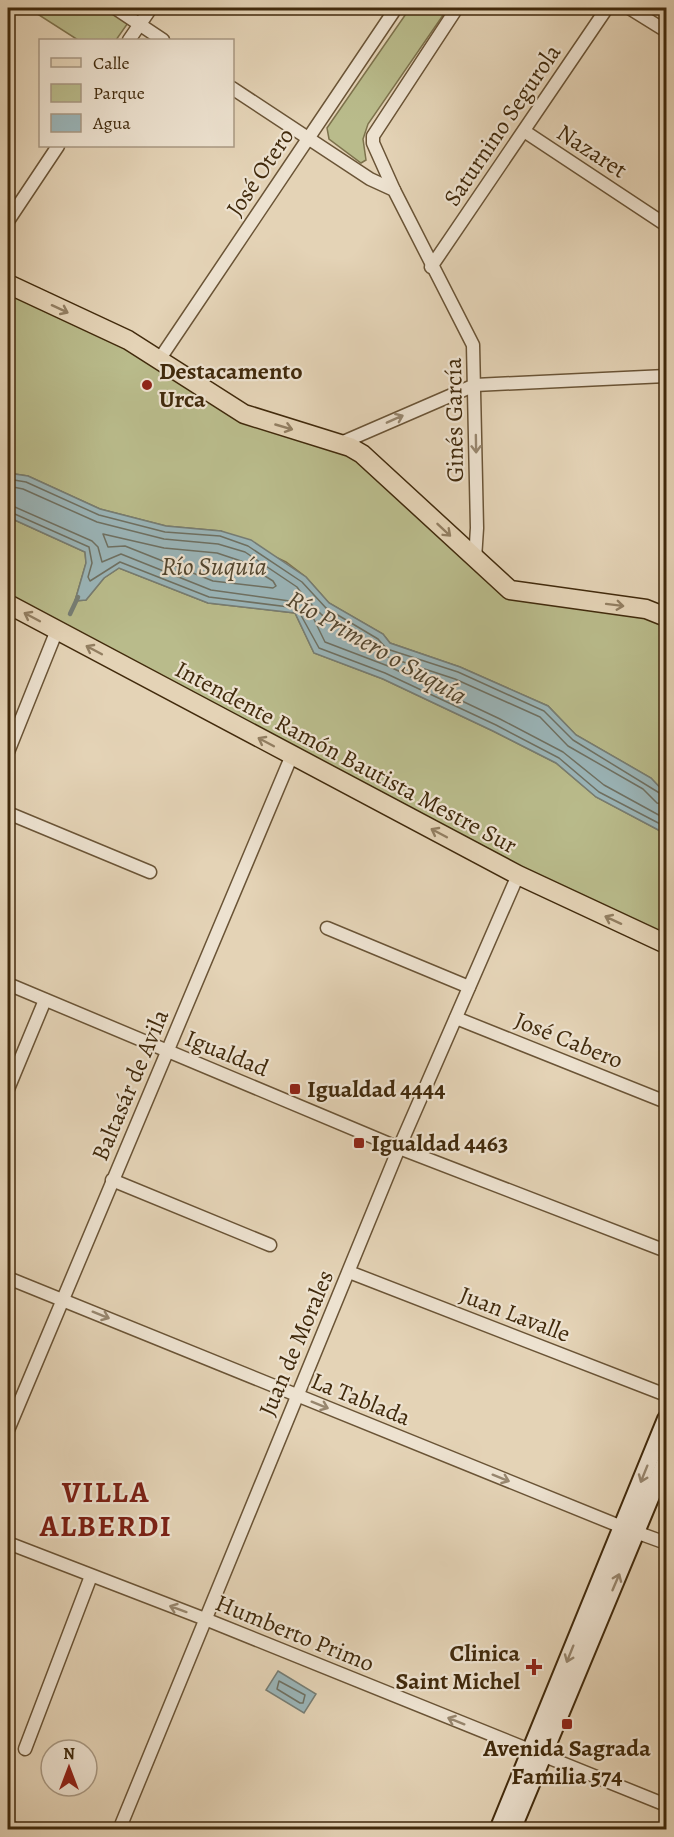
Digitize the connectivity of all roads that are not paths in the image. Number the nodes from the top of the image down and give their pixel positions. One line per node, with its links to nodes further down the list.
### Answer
1 (115, 8): 7 (street)
2 (151, 8): 7 (street)
3 (396, 8): 13 (street, José Otero)
4 (457, 8): 15 (street, Ginés García)
5 (607, 8): 12 (street, Saturnino Segurola)
6 (629, 8): 8 (street)
7 (140, 25): 9 (street); 10 (street)
8 (666, 31)
9 (130, 39)
10 (161, 39)
11 (234, 89): 13 (street)
12 (524, 131): 17 (street, Nazaret); 18 (street, Saturnino Segurola)
13 (307, 138): 15 (street); 20 (street, José Otero)
14 (57, 147): 16 (street)
15 (394, 190): 18 (street, Ginés García)
16 (8, 221)
17 (666, 225)
18 (431, 267): 22 (street, Ginés García)
19 (8, 284): 20 (main road, one-way to 20)
20 (159, 360): 23 (main road, one-way to 23)
21 (666, 376): 22 (street)
22 (475, 385): 23 (street, one-way to 22); 24 (street, Ginés García, one-way to 24)
23 (341, 442): 24 (main road, one-way to 24)
24 (475, 559): 26 (main road, one-way to 26)
25 (8, 604): 27 (main road, Intendente Ramón Bautista Mestre Sur, one-way to 25)
26 (666, 617)
27 (57, 630): 28 (street); 29 (main road, Intendente Ramón Bautista Mestre Sur, one-way to 27)
28 (8, 752)
29 (292, 755): 32 (main road, Intendente Ramón Bautista Mestre Sur, one-way to 29); 39 (street, Baltasár de Avila)
30 (8, 813): 31 (street)
31 (150, 872)
32 (518, 875): 34 (main road, Intendente Ramón Bautista Mestre Sur, one-way to 32); 36 (street, Juan de Morales)
33 (327, 928): 36 (street)
34 (666, 944)
35 (8, 984): 37 (street, Igualdad)
36 (468, 987): 38 (street, Juan de Morales)
37 (45, 1000): 39 (street, Igualdad); 40 (street)
38 (456, 1018): 41 (street, José Cabero); 42 (street, Juan de Morales)
39 (167, 1051): 42 (street, Igualdad); 43 (street, Baltasár de Avila)
40 (8, 1089)
41 (666, 1102)
42 (399, 1148): 45 (street, Igualdad); 46 (street, Juan de Morales)
43 (112, 1180): 44 (street); 48 (street, Baltasár de Avila)
44 (270, 1245)
45 (666, 1251)
46 (349, 1272): 49 (street, Juan de Morales); 50 (street, Juan Lavalle)
47 (8, 1278): 48 (street, La Tablada)
48 (63, 1300): 49 (street, La Tablada, one-way to 49); 52 (street, Baltasár de Avila)
49 (297, 1395): 54 (street, La Tablada, one-way to 54); 58 (street, Juan de Morales)
50 (666, 1395)
51 (666, 1419): 54 (main road, one-way to 54)
52 (8, 1430)
53 (666, 1460): 54 (main road)
54 (630, 1530): 56 (street, La Tablada); 60 (main road)
55 (8, 1543): 57 (street, Humberto Primo)
56 (666, 1543)
57 (91, 1576): 58 (street, Humberto Primo, one-way to 57); 59 (street)
58 (206, 1619): 60 (street, Humberto Primo, one-way to 58); 64 (street, Juan de Morales)
59 (25, 1749)
60 (536, 1754): 61 (street, Humberto Primo); 65 (main road); 66 (main road)
61 (666, 1805)
62 (8, 1826): 63 (street)
63 (17, 1830)
64 (119, 1830)
65 (498, 1830)
66 (512, 1830)

